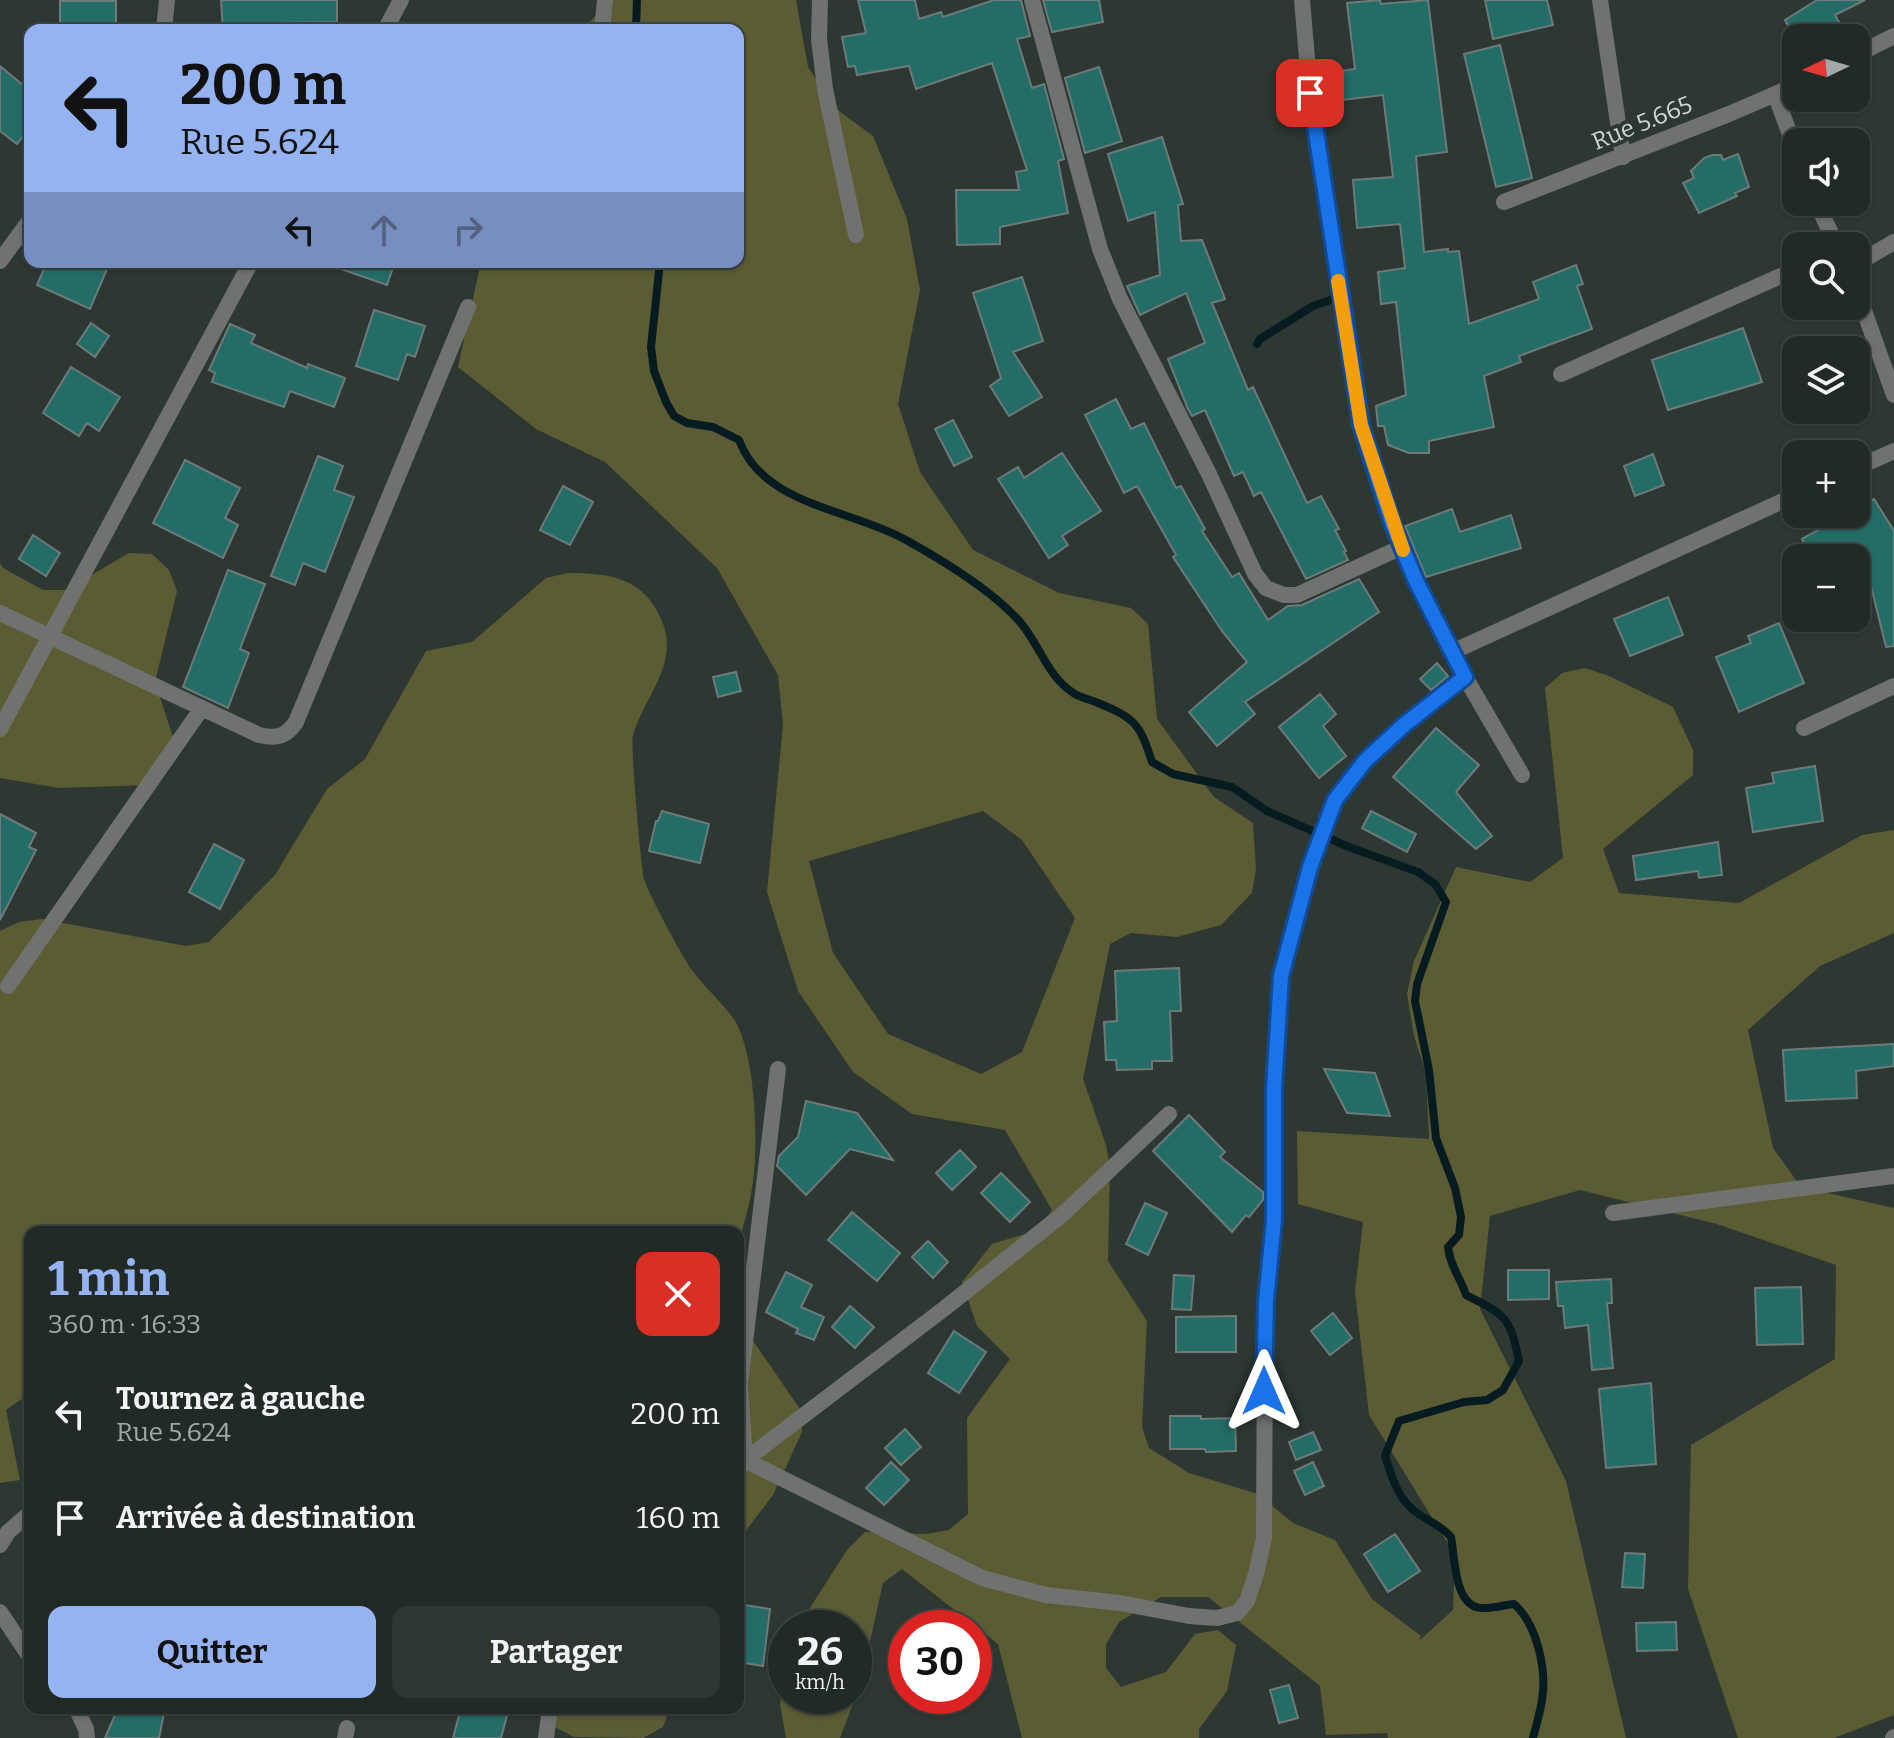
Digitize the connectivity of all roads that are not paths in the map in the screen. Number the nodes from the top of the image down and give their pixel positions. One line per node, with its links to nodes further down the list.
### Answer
1 (167, 0): 8 (street)
2 (401, 0): 9 (street)
3 (605, 0): 10 (street)
4 (820, 0): 19 (street)
5 (1032, 0): 32 (street)
6 (1302, 0): 32 (street)
7 (1600, 0): 16 (street)
8 (165, 24)
9 (388, 24)
10 (603, 24)
11 (1894, 36): 12 (street)
12 (1870, 48)
13 (1782, 91): 14 (street, Rue 5.665)
14 (1775, 94): 15 (street); 16 (street, Rue 5.665)
15 (1788, 128)
16 (1623, 157): 17 (street, Rue 5.665)
17 (1504, 202)
18 (24, 228): 22 (street)
19 (856, 235)
20 (1894, 242): 21 (street)
21 (1870, 256)
22 (0, 261)
23 (248, 268): 34 (street)
24 (1782, 275): 27 (street)
25 (468, 307): 38 (street)
26 (1867, 320): 28 (street)
27 (1561, 374)
28 (1894, 395)
29 (1894, 451): 30 (street)
30 (1870, 462)
31 (1782, 501): 35 (street)
32 (1402, 547): 35 (street)
33 (0, 613): 34 (street)
34 (48, 635): 38 (street); 40 (street)
35 (1452, 652): 36 (street)
36 (1465, 677): 41 (street); 49 (street)
37 (1894, 686): 39 (street)
38 (202, 708): 42 (street)
39 (1804, 728)
40 (0, 729)
41 (1522, 775)
42 (8, 986)
43 (778, 1069): 47 (street)
44 (1169, 1114): 48 (street)
45 (1894, 1176): 46 (street)
46 (1613, 1213)
47 (744, 1351)
48 (744, 1463)
49 (744, 1466)
50 (24, 1518): 51 (street)
51 (0, 1545)
52 (0, 1612): 53 (street)
53 (24, 1648)
54 (79, 1714): 56 (street)
55 (549, 1714): 57 (street)
56 (87, 1738)
57 (546, 1738)

